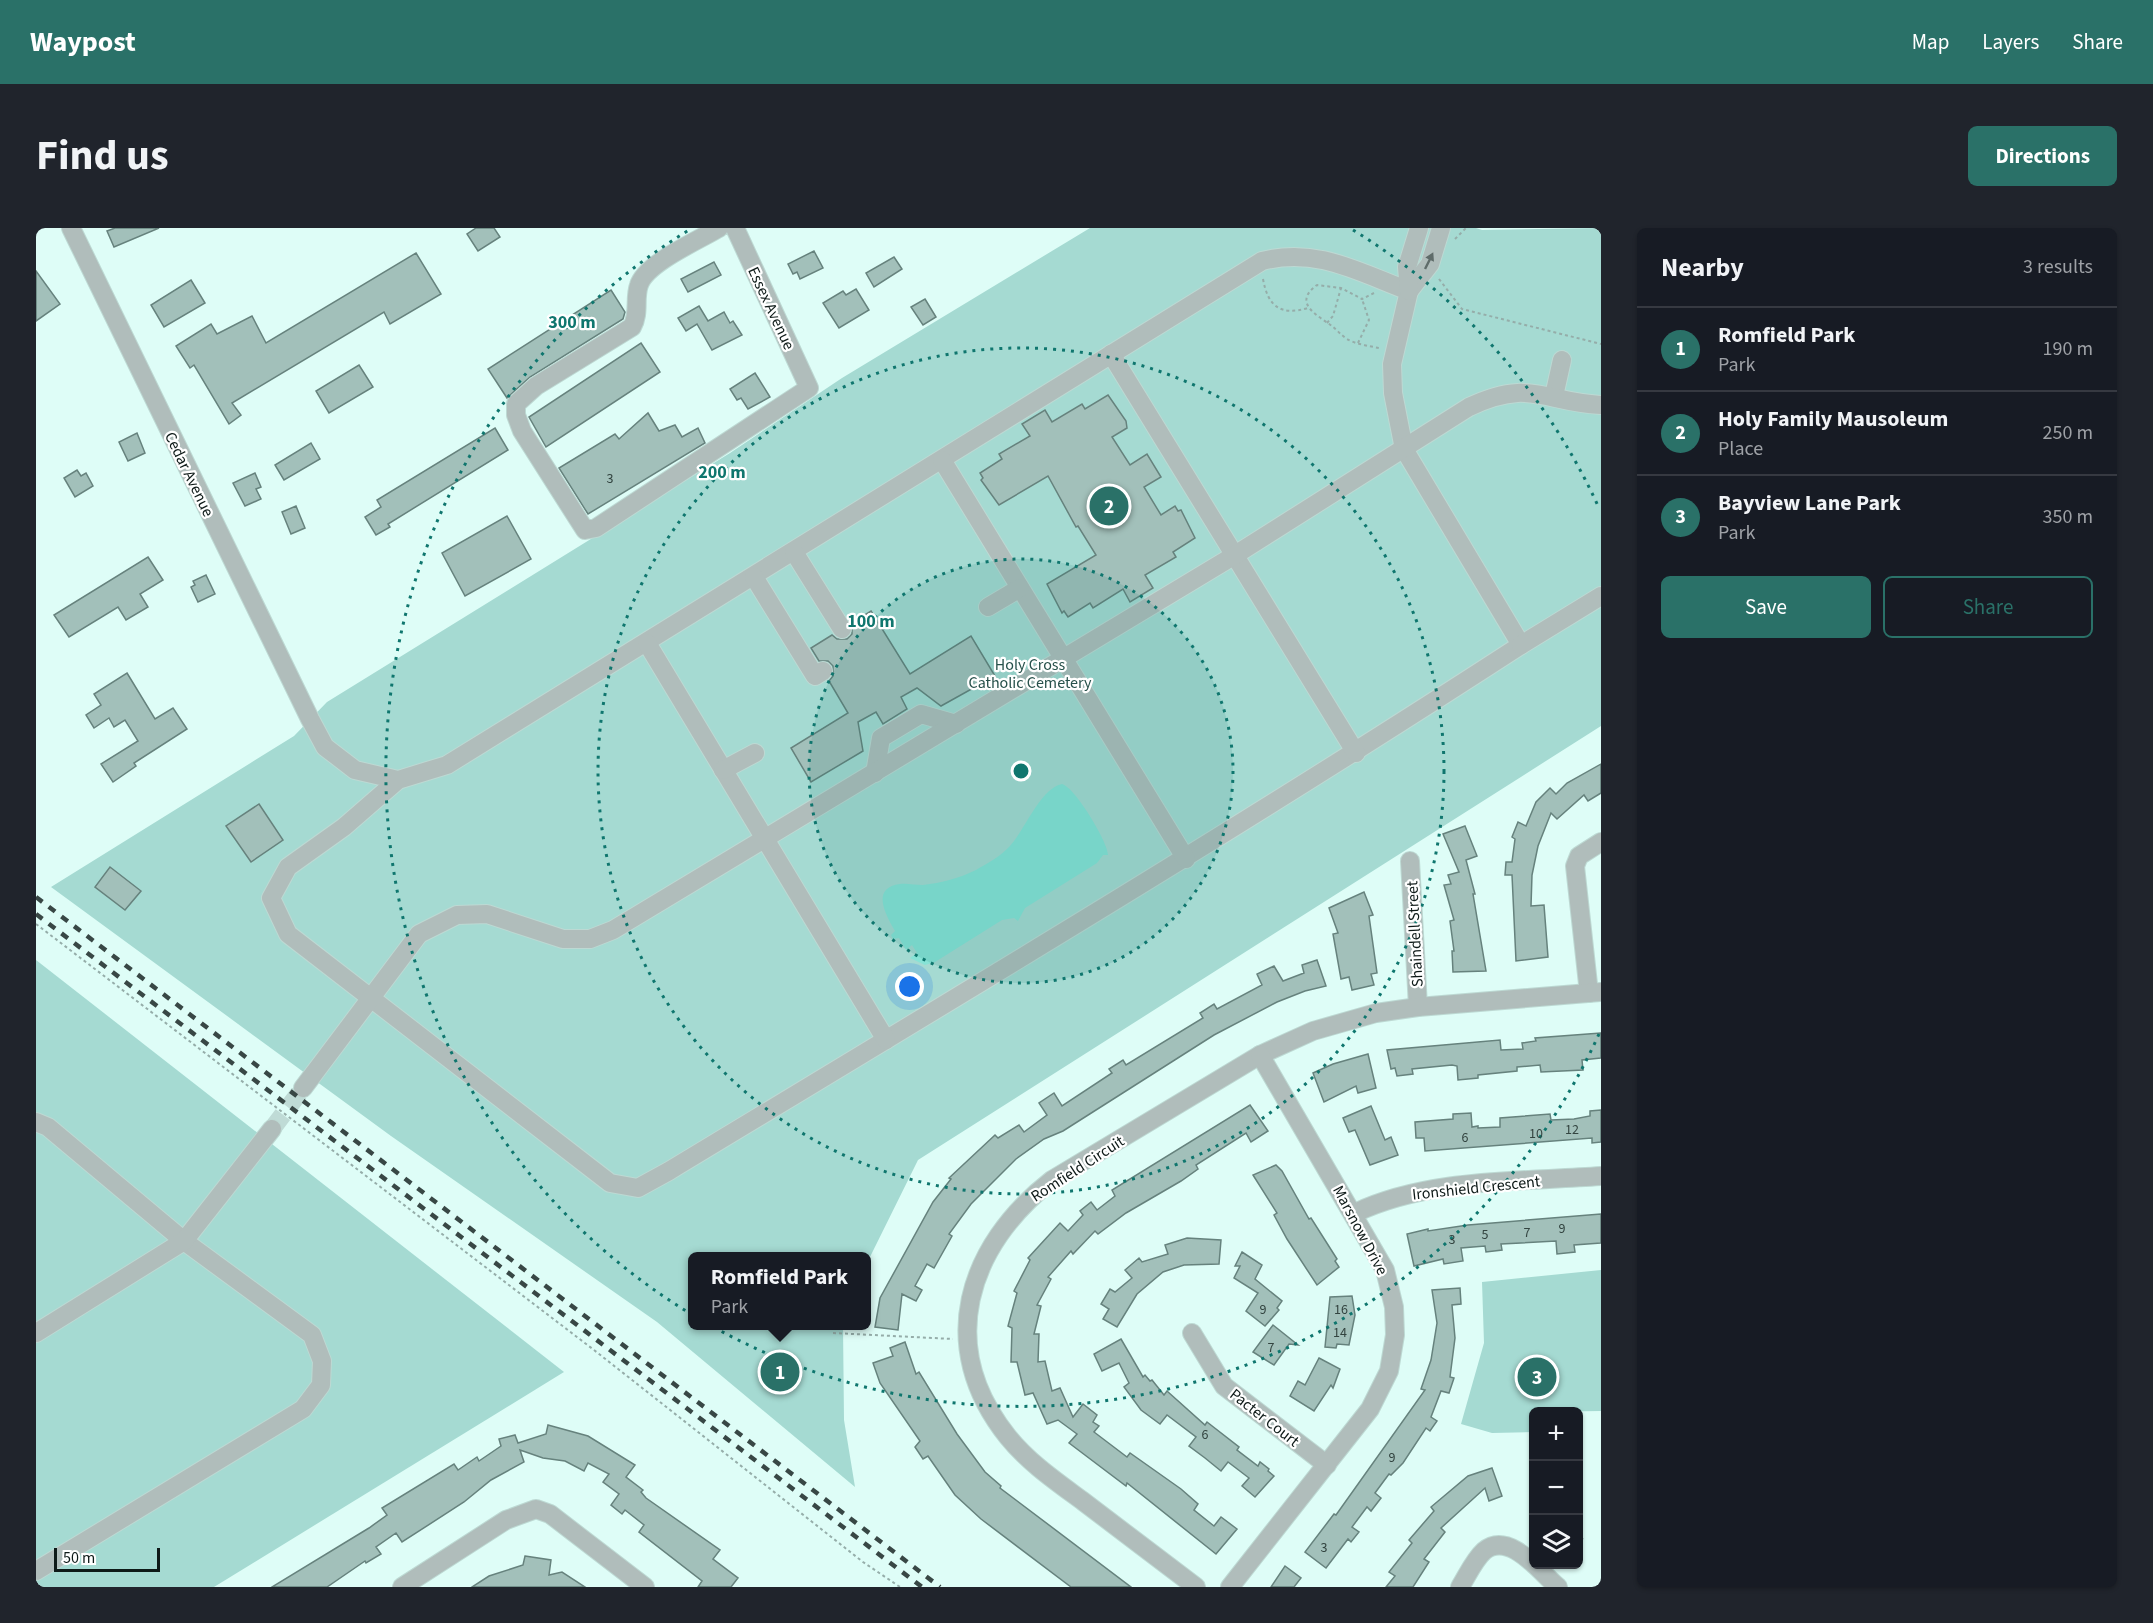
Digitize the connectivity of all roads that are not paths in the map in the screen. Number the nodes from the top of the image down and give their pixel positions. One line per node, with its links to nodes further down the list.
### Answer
1 (71, 228): 29 (street, Cedar Avenue)
2 (719, 228): 3 (street, Essex Avenue)
3 (735, 228)
4 (1419, 228): 6 (street)
5 (1441, 228): 6 (street, one-way to 5)
6 (1409, 291): 7 (street); 11 (street)
7 (1111, 354): 12 (street); 14 (street)
8 (1562, 360): 9 (street)
9 (1554, 396): 10 (street); 11 (street)
10 (1601, 405)
11 (1404, 448): 14 (street); 21 (street)
12 (942, 460): 13 (street); 16 (street)
13 (794, 552): 15 (street); 19 (street)
14 (1234, 555): 22 (street); 26 (street)
15 (754, 577): 20 (street); 23 (street)
16 (1020, 588): 18 (street); 22 (street)
17 (1601, 596): 21 (street)
18 (988, 607)
19 (842, 629)
20 (647, 643): 27 (street); 29 (street)
21 (1521, 645): 26 (street)
22 (1063, 660): 24 (street); 32 (street)
23 (823, 671)
24 (956, 724): 28 (street); 28 (street)
25 (755, 753): 27 (street)
26 (1356, 753): 32 (street)
27 (723, 770): 30 (street)
28 (875, 773): 30 (street)
29 (398, 780): 35 (street)
30 (765, 839): 35 (street); 37 (street)
31 (1601, 842): 34 (street)
32 (1186, 859): 37 (street)
33 (1410, 861): 36 (street, Shaindell Street)
34 (1595, 992): 36 (street, Romfield Circuit)
35 (371, 998): 37 (street); 39 (street)
36 (1418, 1007): 38 (street, Romfield Circuit)
37 (886, 1040)
38 (1260, 1054): 43 (street, Marsnow Drive); 51 (street, Romfield Circuit)
39 (303, 1088)
40 (36, 1122): 44 (street)
41 (272, 1129): 44 (street)
42 (1601, 1176): 43 (street, Ironshield Crescent)
43 (1354, 1213): 47 (street, Marsnow Drive)
44 (184, 1240): 45 (street); 48 (street)
45 (36, 1333)
46 (1192, 1333): 47 (street, Pacter Court)
47 (1327, 1465): 52 (street, Marsnow Drive)
48 (36, 1571)
49 (402, 1587): 50 (street)
50 (645, 1587)
51 (1196, 1587)
52 (1230, 1587)
53 (1460, 1587): 54 (street)
54 (1557, 1587)

